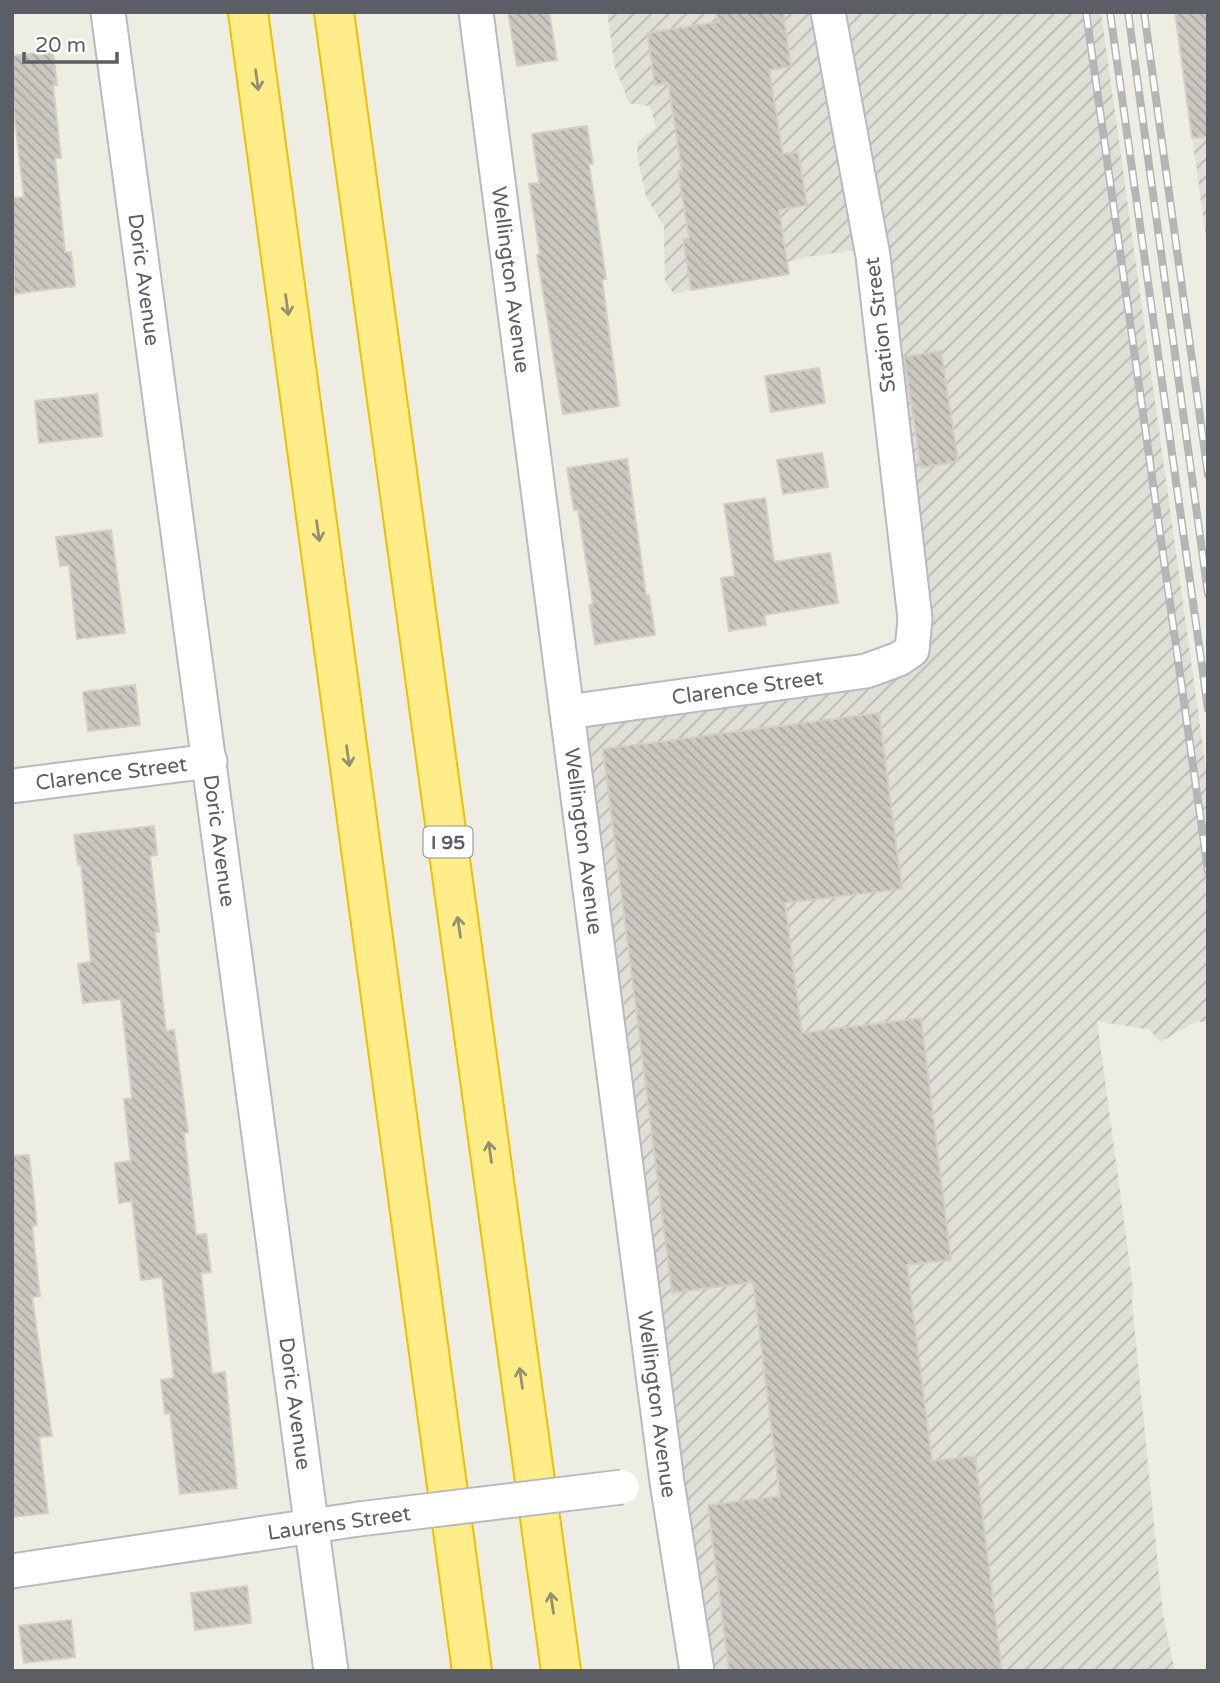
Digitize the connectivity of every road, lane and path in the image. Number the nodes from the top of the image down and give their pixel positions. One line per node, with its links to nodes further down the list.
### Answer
1 (108, 12): 8 (street, Doric Avenue)
2 (248, 12): 14 (highway, one-way to 14)
3 (334, 12): 15 (highway, I 95, one-way to 3)
4 (476, 12): 7 (street, Wellington Avenue)
5 (828, 12): 6 (street, Station Street)
6 (914, 640): 7 (street, Clarence Street)
7 (567, 712): 10 (street, Wellington Avenue)
8 (210, 761): 9 (street, Clarence Street); 11 (street, Doric Avenue)
9 (12, 786)
10 (667, 1482): 11 (street, Laurens Street, bridge); 16 (street, Wellington Avenue)
11 (311, 1525): 12 (street, Laurens Street); 13 (street, Doric Avenue)
12 (12, 1572)
13 (331, 1671)
14 (472, 1671)
15 (561, 1671)
16 (697, 1671)

